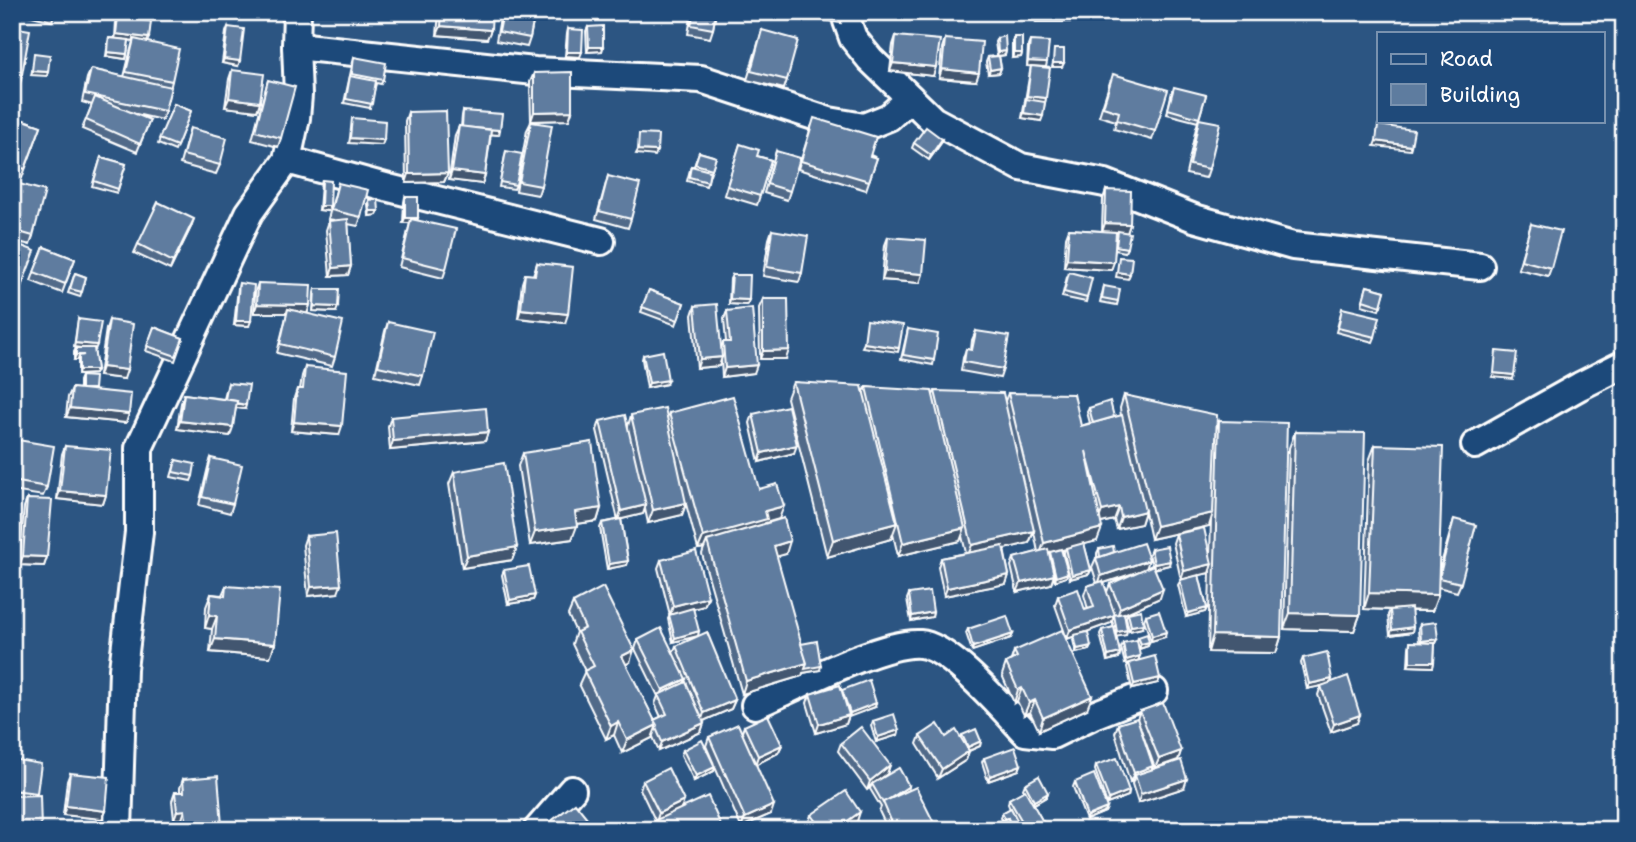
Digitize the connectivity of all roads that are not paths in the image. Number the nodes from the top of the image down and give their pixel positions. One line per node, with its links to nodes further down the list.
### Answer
1 (297, 12): 3 (street)
2 (849, 12): 4 (street)
3 (296, 46): 4 (street); 5 (street)
4 (910, 98): 7 (street)
5 (287, 159): 6 (street); 13 (street)
6 (601, 241)
7 (1480, 266)
8 (1624, 365): 9 (street)
9 (1475, 444)
10 (1154, 691): 11 (street)
11 (755, 705)
12 (572, 790): 14 (street)
13 (118, 830)
14 (537, 830)

